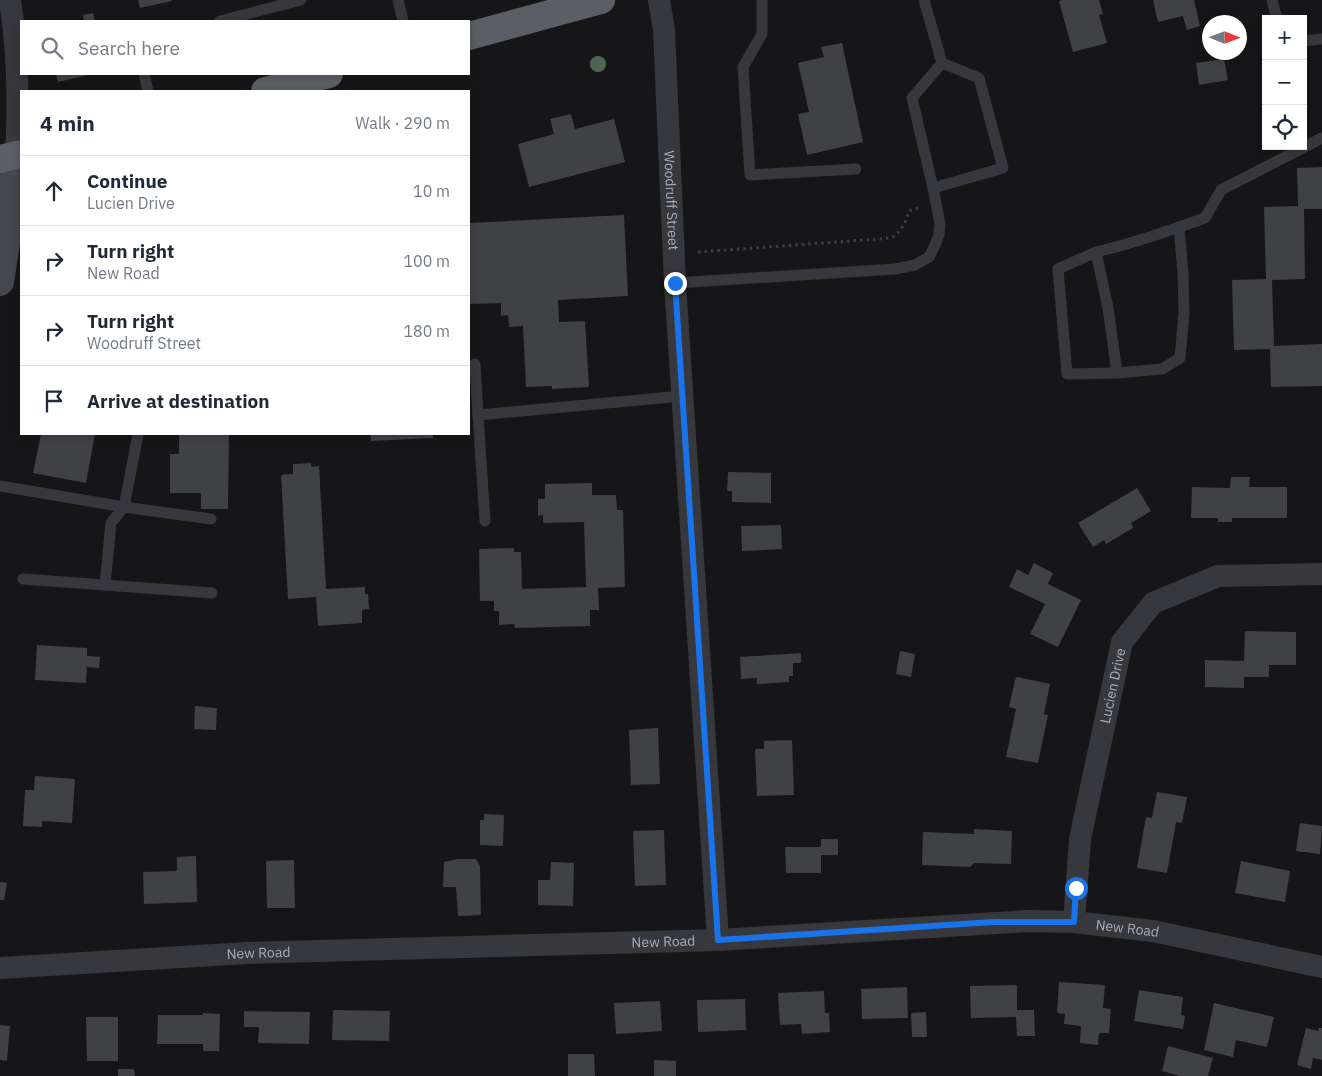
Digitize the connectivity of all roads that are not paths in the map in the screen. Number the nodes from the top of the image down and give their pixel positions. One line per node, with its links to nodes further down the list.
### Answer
1 (10, 0): 15 (street)
2 (301, 0): 10 (lane)
3 (398, 0): 11 (lane)
4 (601, 0): 12 (highway)
5 (659, 0): 28 (street, Woodruff Street)
6 (762, 0): 23 (lane)
7 (924, 0): 16 (lane)
8 (1272, 0): 9 (lane)
9 (1276, 15)
10 (224, 20)
11 (403, 20)
12 (470, 36)
13 (1322, 38): 14 (lane)
14 (1307, 40)
15 (8, 44): 22 (street)
16 (942, 63): 24 (lane); 24 (lane)
17 (144, 75): 19 (lane)
18 (326, 75): 20 (highway)
19 (148, 90)
20 (277, 90)
21 (1322, 138): 25 (lane)
22 (12, 156): 27 (main road)
23 (856, 169)
24 (933, 188): 28 (lane)
25 (1179, 227): 26 (lane); 30 (lane)
26 (1096, 252): 30 (lane); 30 (lane)
27 (0, 282)
28 (675, 283): 31 (street, Woodruff Street)
29 (475, 364): 32 (lane)
30 (1117, 373)
31 (682, 396): 32 (lane); 43 (street, Woodruff Street)
32 (478, 415): 37 (lane)
33 (138, 435): 35 (lane)
34 (0, 486): 35 (lane)
35 (124, 507): 36 (lane); 40 (lane)
36 (211, 519)
37 (485, 520)
38 (1322, 574): 42 (street, Lucien Drive)
39 (23, 580): 40 (lane)
40 (104, 586): 41 (lane)
41 (212, 594)
42 (1074, 922): 43 (street, New Road); 45 (street, New Road)
43 (718, 940): 44 (street, New Road)
44 (0, 968)
45 (1322, 968)

